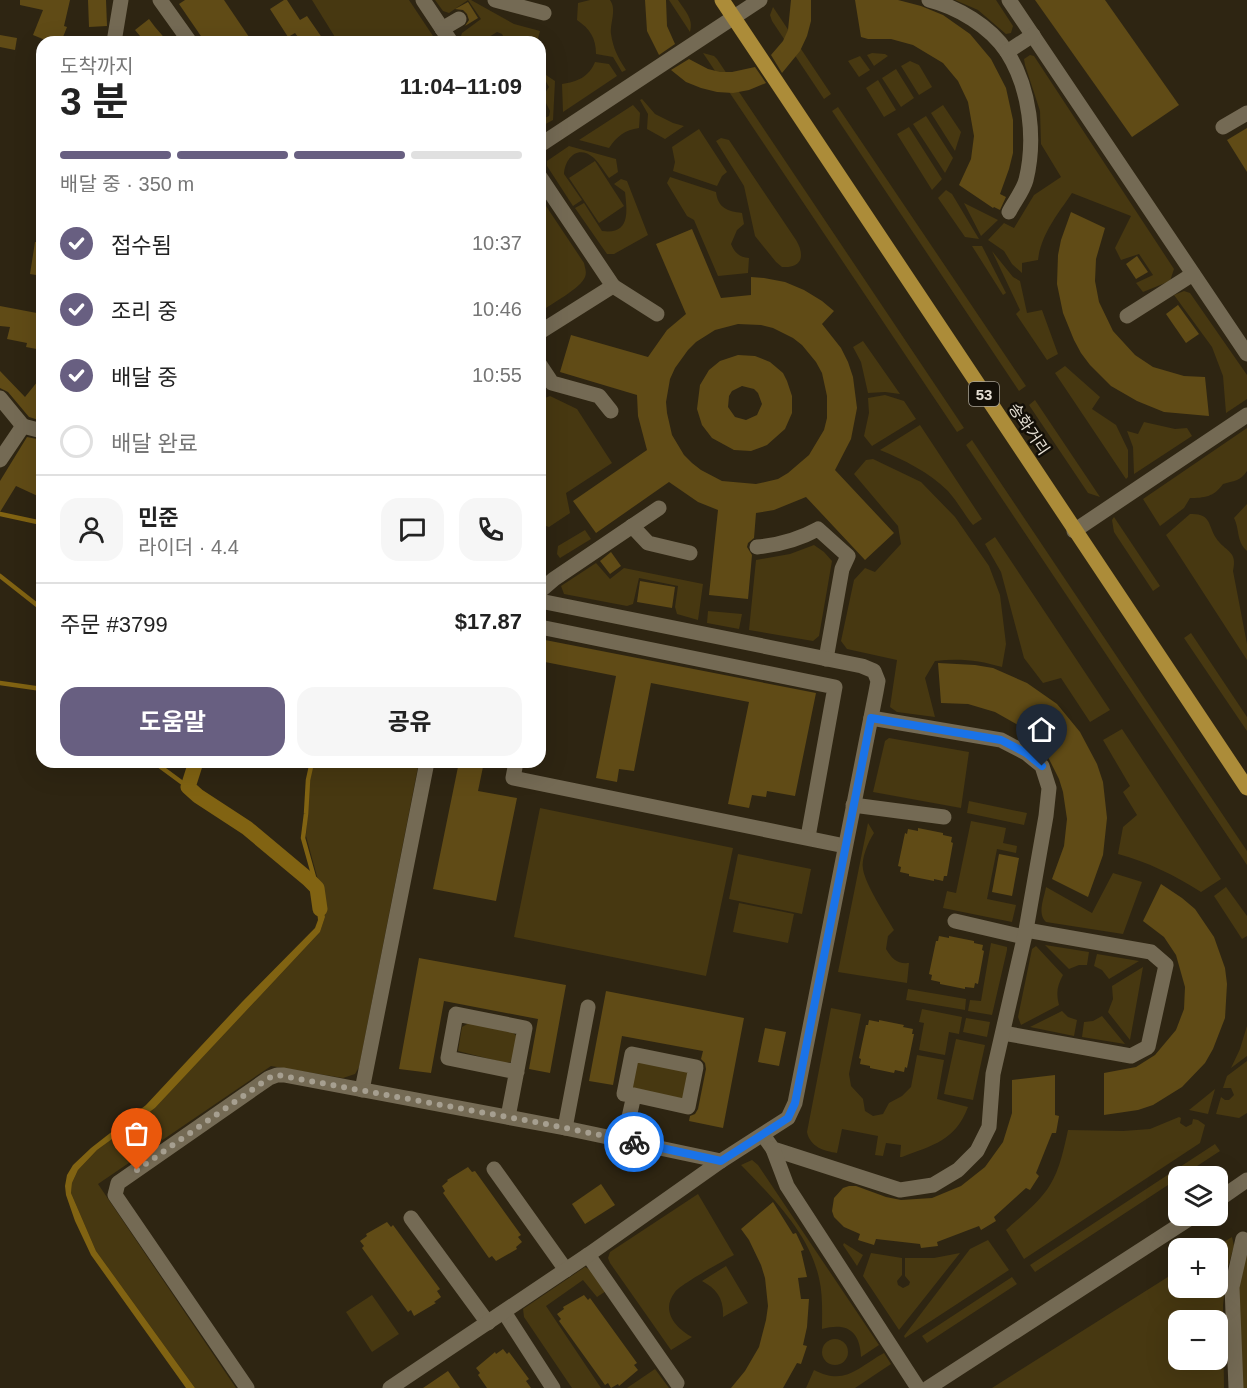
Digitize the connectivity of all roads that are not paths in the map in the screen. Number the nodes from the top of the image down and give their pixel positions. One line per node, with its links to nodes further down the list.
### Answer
1 (122, 0): 12 (street)
2 (160, 0): 13 (street)
3 (423, 0): 14 (street)
4 (495, 0): 9 (street)
5 (722, 0): 10 (main road, 송화거리 / 53)
6 (760, 0): 10 (street)
7 (928, 0): 16 (street)
8 (1009, 0): 15 (street)
9 (544, 13)
10 (734, 17): 19 (street); 37 (main road, 송화거리 / 53)
11 (459, 19): 14 (street)
12 (115, 36)
13 (186, 36)
14 (447, 36)
15 (1033, 36): 16 (street); 22 (street)
16 (1007, 52): 21 (street)
17 (1247, 112): 18 (street)
18 (1223, 127)
19 (546, 142)
20 (546, 186): 23 (street)
21 (1009, 212)
22 (1193, 274): 25 (street); 27 (street)
23 (613, 286): 24 (street); 26 (street)
24 (657, 314)
25 (1127, 316)
26 (546, 328)
27 (1247, 354)
28 (546, 374): 30 (street)
29 (0, 398): 32 (street)
30 (611, 411)
31 (1247, 415): 37 (street)
32 (23, 426): 33 (street); 34 (street)
33 (36, 429)
34 (0, 460)
35 (658, 508): 36 (street)
36 (632, 526): 39 (street); 40 (street)
37 (1074, 531): 47 (main road, 송화거리 / 53)
38 (757, 547): 43 (street)
39 (690, 553)
40 (546, 586)
41 (546, 602): 43 (street)
42 (546, 628): 50 (street)
43 (826, 659): 44 (street)
44 (871, 718): 48 (street); 53 (street)
45 (426, 768): 57 (street)
46 (515, 768): 50 (street)
47 (1247, 788)
48 (853, 805): 49 (street); 51 (street)
49 (944, 817)
50 (808, 837): 51 (street)
51 (845, 846): 61 (street)
52 (955, 921): 53 (street)
53 (1025, 933): 55 (street); 55 (street)
54 (588, 1007): 60 (street)
55 (1004, 1033): 63 (street)
56 (517, 1072): 56 (street); 59 (street)
57 (362, 1090): 59 (street); 76 (street)
58 (634, 1095): 58 (street); 62 (street)
59 (508, 1117): 60 (street)
60 (565, 1128): 62 (street)
61 (763, 1135): 63 (street); 64 (street)
62 (624, 1140): 64 (street)
63 (773, 1149): 79 (street)
64 (721, 1161): 71 (street)
65 (494, 1169): 72 (street)
66 (1247, 1180): 67 (street)
67 (1228, 1193)
68 (411, 1218): 74 (street)
69 (1179, 1226): 80 (street)
70 (1243, 1239): 81 (street)
71 (588, 1255): 72 (street); 75 (street)
72 (566, 1270): 73 (street)
73 (504, 1312): 74 (street); 78 (street)
74 (488, 1323): 77 (street)
75 (676, 1383)
76 (247, 1388)
77 (390, 1388)
78 (553, 1388)
79 (918, 1388)
80 (928, 1388)
81 (1236, 1388)

